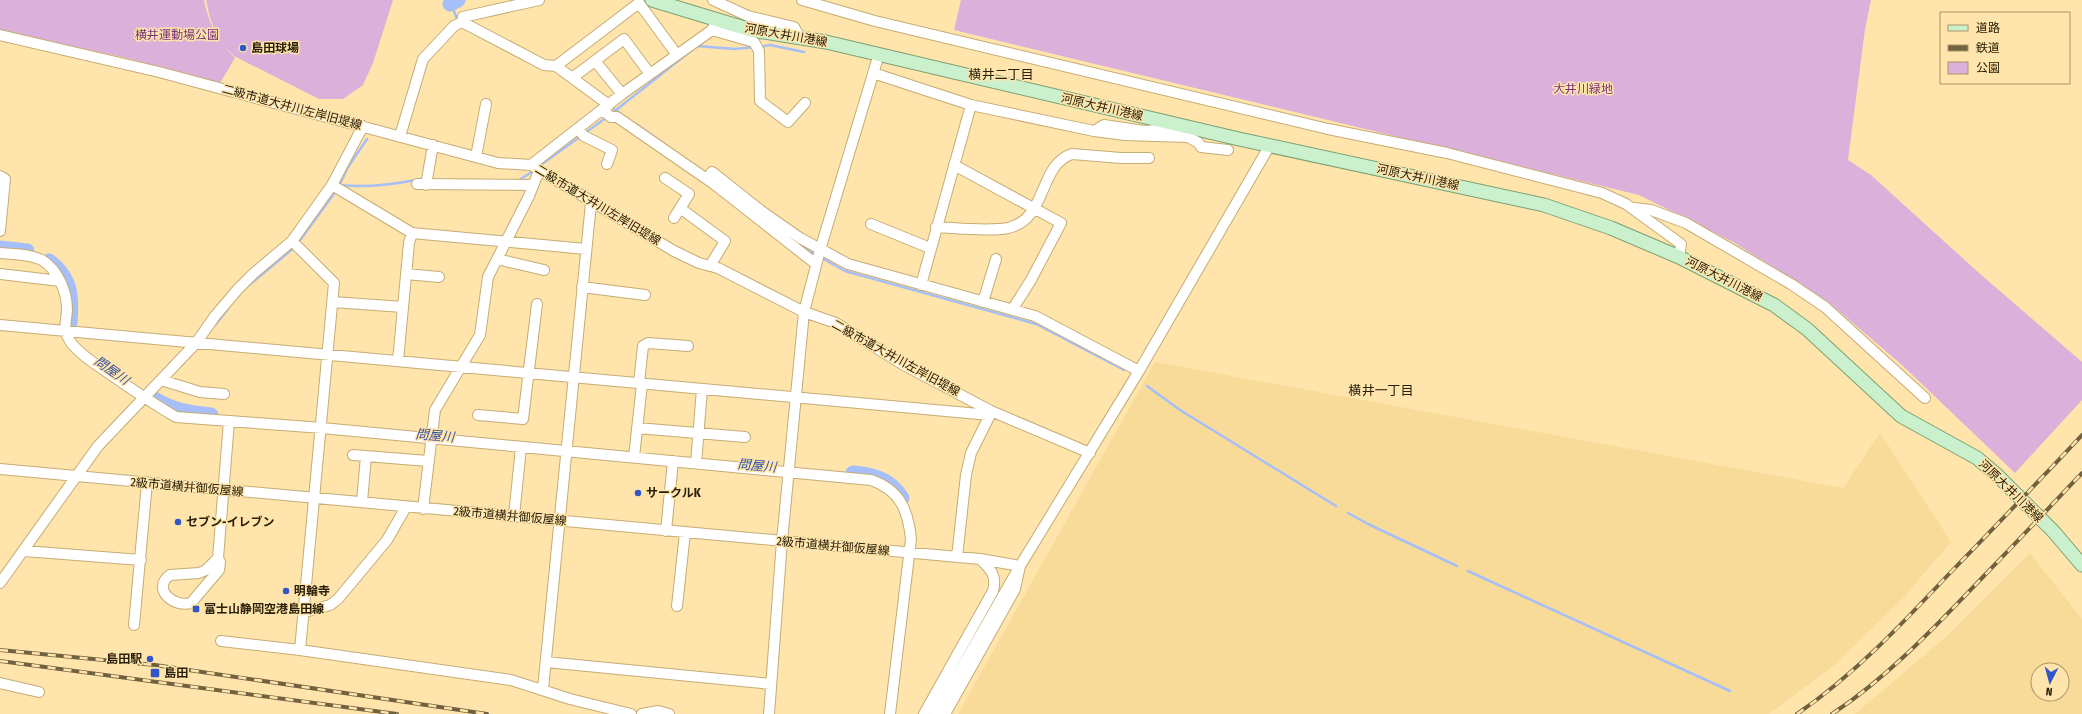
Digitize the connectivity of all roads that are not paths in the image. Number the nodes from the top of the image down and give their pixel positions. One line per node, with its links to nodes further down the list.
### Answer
1 (539, 0): 5 (street)
2 (652, 0): 7 (main road, 河原大井川港線)
3 (713, 0): 9 (street)
4 (802, 0): 41 (street)
5 (500, 5): 6 (street)
6 (462, 22): 13 (street); 26 (street)
7 (715, 25): 9 (main road, 河原大井川港線); 11 (street); 18 (street)
8 (0, 35): 22 (street, 二級市道大井川左岸旧堤線)
9 (799, 36): 10 (main road, 河原大井川港線)
10 (879, 54): 14 (street); 23 (main road, 河原大井川港線)
11 (677, 55): 13 (street); 15 (street)
12 (595, 61): 15 (street); 16 (street); 17 (street)
13 (556, 66): 16 (street)
14 (873, 73): 20 (street); 54 (street)
15 (650, 74): 17 (street)
16 (572, 78): 21 (street)
17 (622, 94): 21 (street)
18 (805, 103)
19 (486, 104): 30 (street)
20 (971, 105): 25 (street); 33 (street)
21 (606, 107): 24 (street); 46 (street)
22 (363, 126): 26 (street, 二級市道大井川左岸旧堤線); 37 (street)
23 (1190, 127): 25 (street); 28 (main road, 河原大井川港線)
24 (578, 129): 32 (street); 34 (street)
25 (1094, 131): 29 (street)
26 (400, 136): 27 (street, 二級市道大井川左岸旧堤線)
27 (433, 145): 30 (street, 二級市道大井川左岸旧堤線); 38 (street)
28 (1270, 145): 56 (main road, 河原大井川港線); 82 (street)
29 (1228, 150)
30 (476, 157): 34 (street, 二級市道大井川左岸旧堤線)
31 (1149, 158): 42 (street)
32 (607, 164)
33 (954, 165): 42 (street); 47 (street)
34 (535, 168): 38 (street); 39 (street, 二級市道大井川左岸旧堤線)
35 (0, 176): 44 (street)
36 (665, 178): 40 (street)
37 (332, 185): 49 (street); 50 (street)
38 (533, 185): 51 (street)
39 (591, 203): 53 (street); 60 (street, 二級市道大井川左岸旧堤線)
40 (680, 208): 43 (street); 60 (street)
41 (1632, 208): 56 (street); 91 (street)
42 (1035, 209): 47 (street); 73 (street)
43 (674, 218)
44 (0, 220): 48 (street)
45 (871, 224): 52 (street)
46 (775, 226): 54 (street); 59 (street)
47 (936, 227): 52 (street)
48 (0, 231)
49 (412, 233): 51 (street); 63 (street)
50 (292, 241): 69 (street); 77 (street)
51 (506, 241): 53 (street); 57 (street)
52 (930, 248): 66 (street)
53 (586, 249): 67 (street)
54 (820, 250): 59 (street); 66 (street)
55 (0, 253): 65 (street)
56 (1679, 257): 129 (main road, 河原大井川港線)
57 (497, 259): 61 (street); 81 (street)
58 (996, 259): 70 (street)
59 (816, 263): 74 (street)
60 (710, 266): 74 (street, 二級市道大井川左岸旧堤線)
61 (544, 270)
62 (0, 274): 65 (street)
63 (406, 274): 64 (street); 72 (street)
64 (439, 277)
65 (60, 281): 76 (street)
66 (921, 285): 70 (street)
67 (582, 287): 68 (street); 84 (street)
68 (644, 294)
69 (333, 302): 72 (street); 79 (street)
70 (983, 302): 73 (street)
71 (537, 304): 83 (street)
72 (403, 307): 80 (street)
73 (1012, 310): 82 (street)
74 (804, 312): 90 (street); 92 (street, 二級市道大井川左岸旧堤線)
75 (0, 325): 76 (street)
76 (64, 331): 77 (street); 89 (street)
77 (196, 343): 79 (street); 85 (street)
78 (688, 346): 86 (street)
79 (328, 354): 80 (street); 95 (street)
80 (398, 361): 81 (street)
81 (460, 367): 83 (street); 99 (street)
82 (1139, 371): 102 (street)
83 (528, 373): 84 (street); 93 (street)
84 (574, 378): 86 (street); 101 (street)
85 (161, 380): 88 (street); 89 (street)
86 (640, 384): 87 (street); 96 (street)
87 (702, 389): 90 (street); 97 (street)
88 (224, 394)
89 (144, 398): 94 (street); 111 (street)
90 (797, 398): 92 (street); 110 (street)
91 (1925, 398)
92 (990, 413): 102 (street, 二級市道大井川左岸旧堤線); 125 (street)
93 (478, 415)
94 (229, 421): 95 (street); 113 (street)
95 (322, 428): 99 (street); 114 (street)
96 (637, 428): 97 (street); 105 (street)
97 (699, 434): 98 (street); 108 (street)
98 (745, 437)
99 (431, 438): 100 (street); 106 (street)
100 (521, 447): 101 (street); 118 (street)
101 (566, 451): 105 (street); 119 (street)
102 (1090, 453): 130 (street)
103 (353, 455): 104 (street)
104 (366, 456): 106 (street); 115 (street)
105 (634, 458): 107 (street)
106 (428, 461): 117 (street)
107 (673, 461): 108 (street); 120 (street)
108 (696, 463): 110 (street)
109 (0, 469): 111 (street, 2級市道横井御仮屋線)
110 (789, 472): 122 (street); 124 (street)
111 (75, 477): 112 (street, 2級市道横井御仮屋線); 123 (street)
112 (147, 483): 113 (street, 2級市道横井御仮屋線); 127 (street)
113 (224, 490): 114 (street, 2級市道横井御仮屋線); 126 (street)
114 (315, 498): 115 (street, 2級市道横井御仮屋線); 133 (street)
115 (362, 502): 116 (street, 2級市道横井御仮屋線)
116 (406, 507): 117 (street, 2級市道横井御仮屋線); 133 (street)
117 (423, 508): 118 (street, 2級市道横井御仮屋線)
118 (514, 516): 119 (street, 2級市道横井御仮屋線)
119 (560, 520): 120 (street, 2級市道横井御仮屋線); 137 (street)
120 (666, 531): 121 (street, 2級市道横井御仮屋線)
121 (685, 533): 122 (street, 2級市道横井御仮屋線); 132 (street)
122 (782, 541): 124 (street, 2級市道横井御仮屋線); 139 (street)
123 (24, 551): 127 (street); 131 (street)
124 (909, 553): 125 (street, 2級市道横井御仮屋線); 146 (street)
125 (957, 557): 128 (street, 2級市道横井御仮屋線)
126 (218, 558): 126 (street)
127 (141, 560): 134 (street)
128 (980, 560): 130 (street, 2級市道横井御仮屋線); 147 (street)
129 (2082, 565)
130 (1020, 566): 148 (street); 149 (street)
131 (0, 583)
132 (677, 606)
133 (305, 612): 136 (street)
134 (134, 625)
135 (221, 641): 136 (street)
136 (300, 650): 140 (street)
137 (546, 662): 139 (street); 140 (street)
138 (0, 683): 141 (street)
139 (771, 684): 145 (street)
140 (543, 689): 142 (street)
141 (39, 692)
142 (631, 714)
143 (642, 714): 144 (street)
144 (669, 714)
145 (769, 714)
146 (890, 714)
147 (924, 714)
148 (935, 714)
149 (945, 714)

